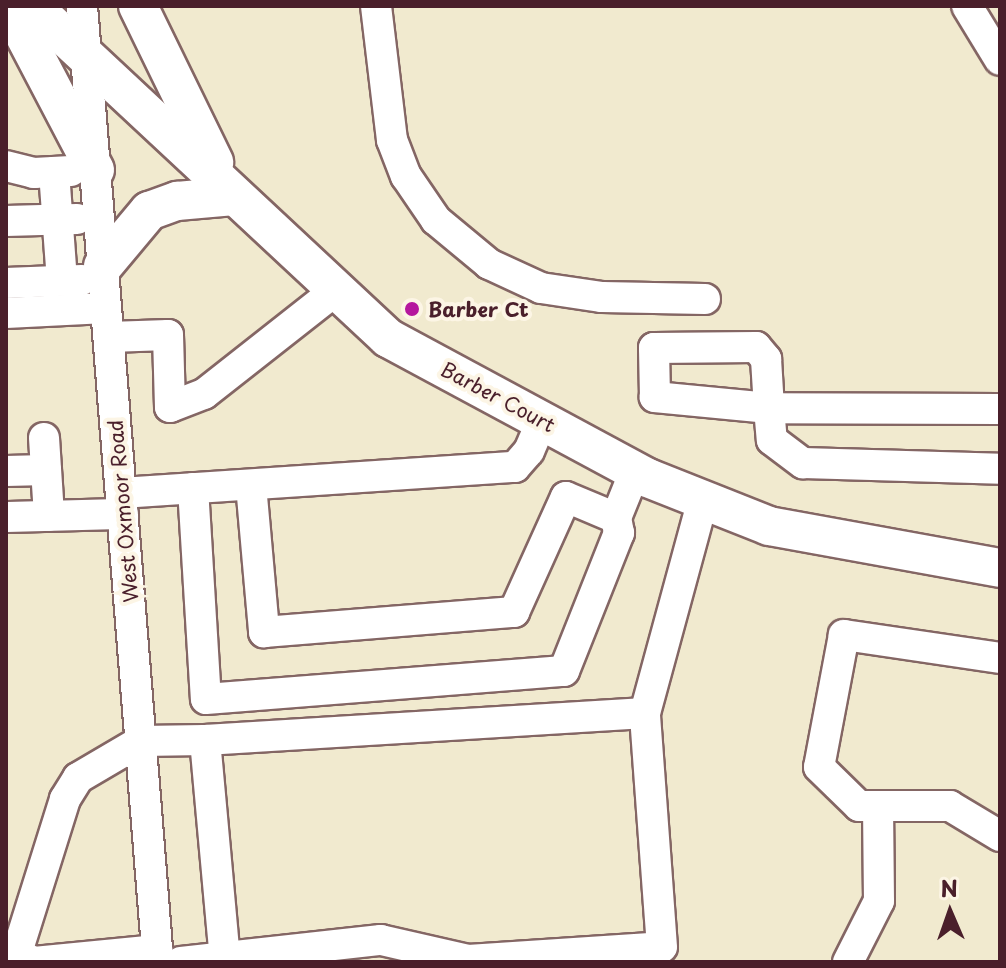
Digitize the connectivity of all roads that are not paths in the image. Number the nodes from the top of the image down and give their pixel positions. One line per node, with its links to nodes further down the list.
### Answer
1 (9, 6): 10 (main road)
2 (32, 6): 7 (main road, Barber Court)
3 (82, 6): 7 (street, West Oxmoor Road)
4 (138, 6): 12 (main road)
5 (376, 6): 20 (street)
6 (967, 6): 8 (street)
7 (87, 60): 10 (street, West Oxmoor Road); 12 (main road, Barber Court)
8 (1000, 60)
9 (6, 166): 11 (street)
10 (95, 170): 11 (street); 13 (street, West Oxmoor Road)
11 (54, 172): 14 (street)
12 (234, 196): 18 (main road, Barber Court); 19 (main road)
13 (99, 219): 14 (street); 19 (street, West Oxmoor Road)
14 (57, 220): 15 (street); 16 (street)
15 (6, 221)
16 (62, 281): 17 (street); 19 (street)
17 (6, 283)
18 (336, 290): 19 (street); 23 (main road, Barber Court)
19 (106, 298): 21 (street); 32 (street, West Oxmoor Road)
20 (705, 299)
21 (6, 313)
22 (1000, 409): 25 (street)
23 (542, 421): 28 (main road, Barber Court); 29 (street)
24 (44, 438): 26 (street)
25 (1000, 469)
26 (46, 470): 27 (street); 33 (street)
27 (6, 471)
28 (635, 471): 31 (main road, Barber Court); 35 (street)
29 (251, 485): 30 (street); 35 (street)
30 (193, 488): 32 (street); 35 (street)
31 (703, 500): 36 (main road, Barber Court); 38 (street)
32 (122, 503): 33 (street); 40 (street, West Oxmoor Road)
33 (49, 516): 34 (street)
34 (6, 517)
35 (616, 518)
36 (1000, 568)
37 (1000, 658): 41 (street)
38 (645, 713): 39 (street); 44 (street)
39 (205, 740): 40 (street); 44 (street)
40 (141, 741): 43 (street, West Oxmoor Road); 45 (street)
41 (878, 806): 42 (street); 46 (street)
42 (1000, 836)
43 (165, 958): 44 (street); 45 (street)
44 (225, 959)
45 (34, 962)
46 (848, 962)

